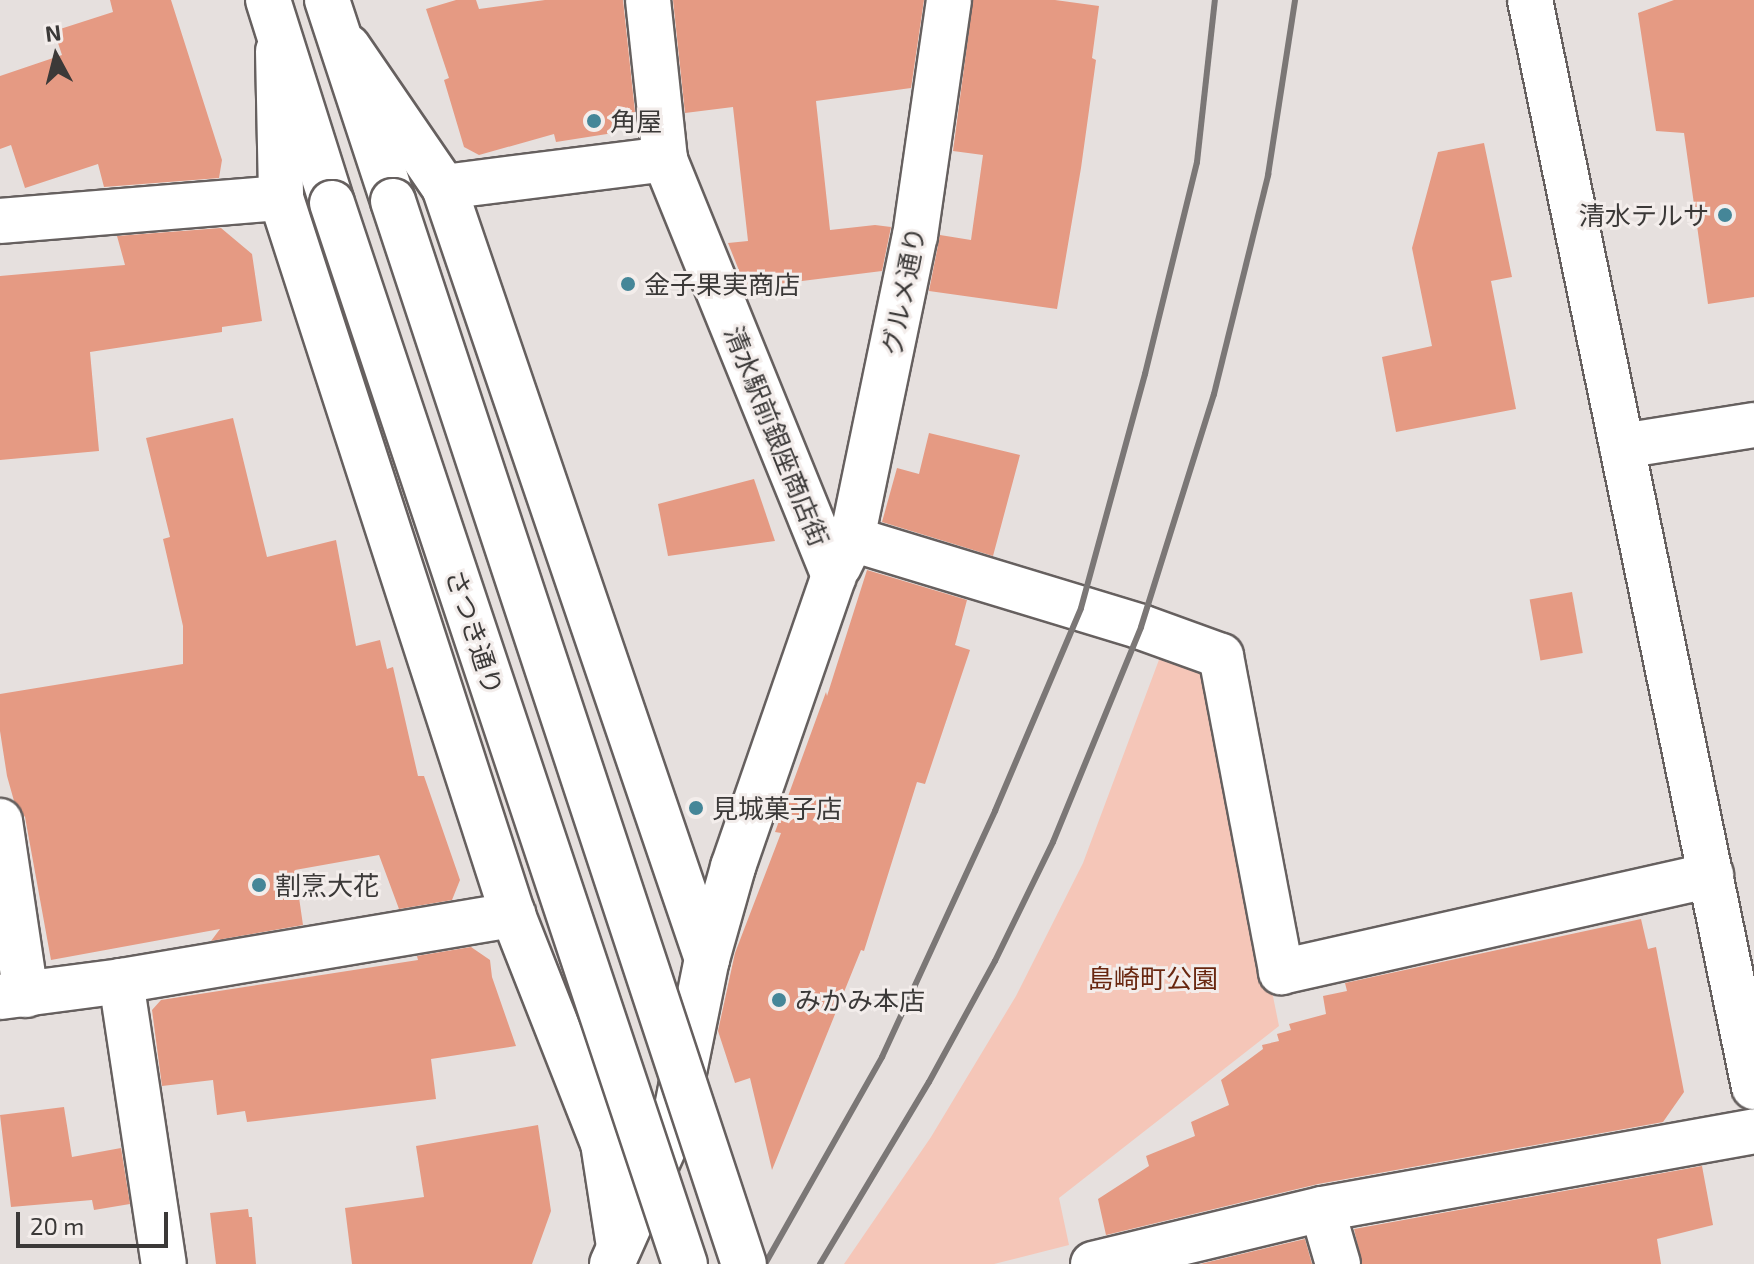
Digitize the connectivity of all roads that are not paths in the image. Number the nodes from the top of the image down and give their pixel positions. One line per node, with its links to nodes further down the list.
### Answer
1 (648, 0): 6 (main road, 清水駅前銀座商店街)
2 (949, 0): 12 (main road, グルメ通り)
3 (1530, 0): 11 (main road)
4 (273, 14): 8 (main road); 24 (main road, さつき通り, bridge)
5 (332, 14): 7 (main road); 25 (main road, bridge)
6 (665, 159): 7 (main road); 12 (main road, 清水駅前銀座商店街)
7 (444, 187): 16 (main road)
8 (281, 198): 9 (main road); 15 (main road)
9 (0, 221)
10 (1754, 425): 11 (main road)
11 (1622, 446): 14 (main road)
12 (843, 558): 14 (main road); 16 (main road, 清水駅前銀座商店街)
13 (0, 821): 18 (main road)
14 (1711, 875): 19 (main road)
15 (513, 915): 17 (main road); 22 (main road)
16 (707, 959): 22 (main road, 清水駅前銀座商店街)
17 (121, 981): 18 (main road); 23 (main road)
18 (13, 996)
19 (1753, 1076)
20 (1754, 1131): 21 (main road)
21 (1322, 1209): 26 (main road); 27 (main road)
22 (616, 1255)
23 (164, 1264)
24 (685, 1264)
25 (744, 1264)
26 (1093, 1264)
27 (1338, 1264)

